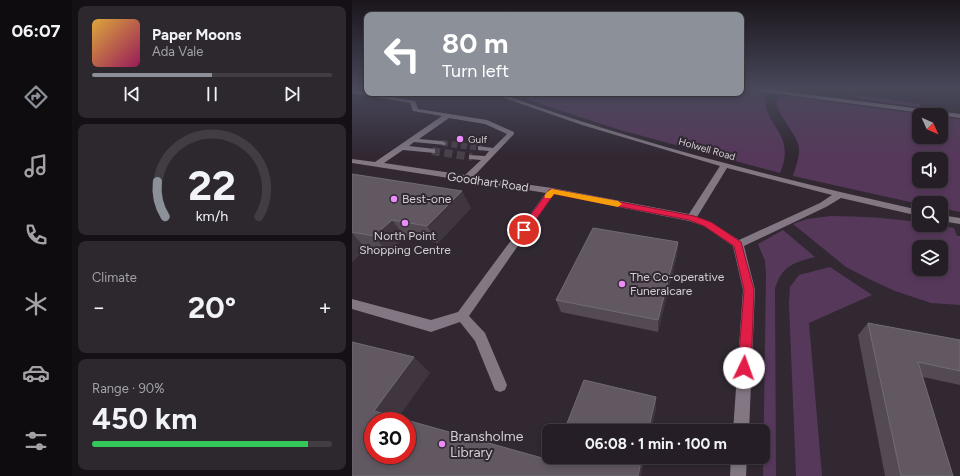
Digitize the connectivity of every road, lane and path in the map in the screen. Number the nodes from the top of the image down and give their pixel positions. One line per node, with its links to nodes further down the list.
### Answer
1 (422, 111): 4 (street)
2 (540, 111): 16 (street, Holwell Road)
3 (925, 111): 5 (street)
4 (447, 116): 6 (street); 11 (street)
5 (960, 116)
6 (412, 140): 7 (street); 8 (street)
7 (442, 143)
8 (401, 147): 10 (street); 15 (street)
9 (481, 148): 11 (street)
10 (432, 150)
11 (495, 150): 13 (street)
12 (472, 157): 13 (street)
13 (487, 158): 17 (street)
14 (352, 161): 15 (street, Goodhart Road)
15 (376, 165): 17 (street, Goodhart Road)
16 (724, 166): 19 (street, Holwell Road); 21 (street)
17 (466, 179): 18 (street, Goodhart Road)
18 (552, 192): 21 (street, Goodhart Road); 26 (street)
19 (839, 195): 20 (street, Holwell Road); 24 (street)
20 (912, 211)
21 (691, 218): 24 (street, Goodhart Road)
22 (948, 219): 23 (street)
23 (960, 221)
24 (738, 244): 28 (street)
25 (352, 304): 26 (street)
26 (462, 316): 27 (street)
27 (500, 385)
28 (741, 424)
29 (739, 464): 30 (street)
30 (738, 476)

